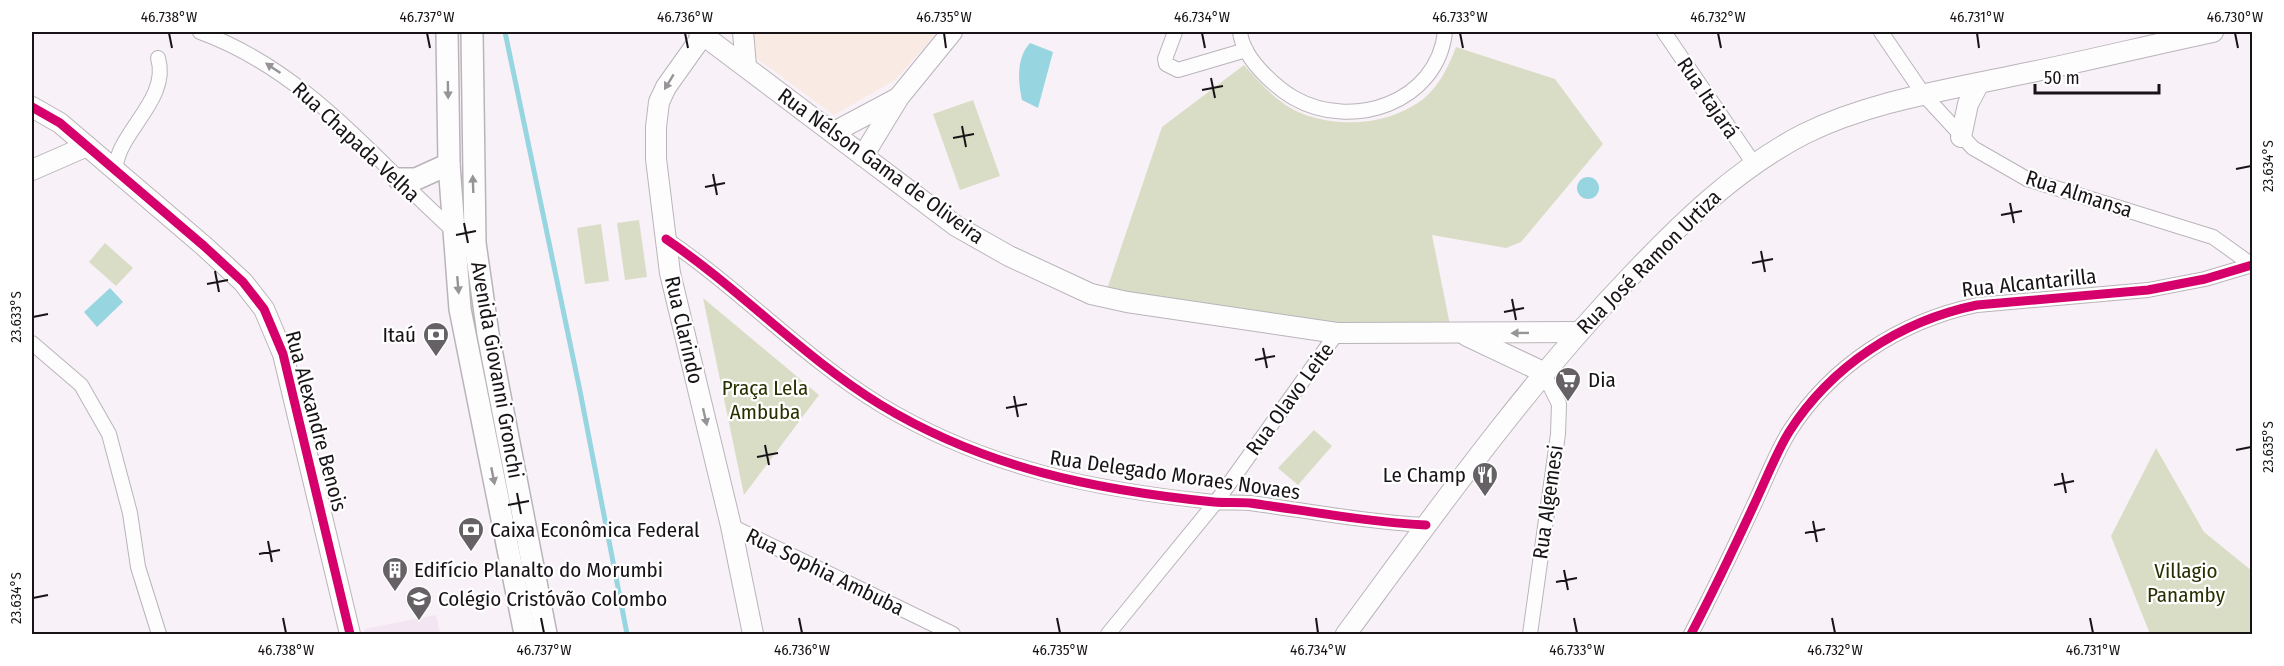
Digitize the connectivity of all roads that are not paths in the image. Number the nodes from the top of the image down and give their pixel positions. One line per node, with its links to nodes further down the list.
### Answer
1 (200, 32): 28 (street, Rua Chapada Velha, one-way to 1)
2 (447, 32): 24 (main road, Avenida Giovanni Gronchi, one-way to 24)
3 (472, 32): 31 (main road, Avenida Giovanni Gronchi, one-way to 3)
4 (743, 32): 15 (main road)
5 (951, 32): 18 (main road)
6 (1175, 32): 13 (street)
7 (1240, 32): 13 (street)
8 (1445, 32): 13 (street)
9 (1664, 32): 25 (street, Rua Itajará)
10 (1881, 32): 17 (street, Rua Almansa)
11 (2213, 32): 16 (main road, Rua José Ramon Urtiza)
12 (701, 33): 15 (main road, Rua Nélson Gama de Oliveira); 30 (main road, Rua Clarindo, one-way to 30)
13 (1246, 50)
14 (158, 58): 27 (street)
15 (746, 66): 20 (main road, Rua Nélson Gama de Oliveira)
16 (1979, 83): 17 (main road, Rua José Ramon Urtiza); 21 (main road)
17 (1923, 95): 21 (street, Rua Almansa); 25 (main road, Rua José Ramon Urtiza)
18 (899, 98): 20 (main road); 23 (main road)
19 (32, 107): 22 (main road, Rua Alexandre Benois)
20 (834, 132): 23 (main road, Rua Nélson Gama de Oliveira)
21 (1961, 137): 32 (street, Rua Almansa)
22 (87, 146): 26 (main road); 27 (main road, Rua Alexandre Benois)
23 (863, 156): 34 (main road, Rua Nélson Gama de Oliveira)
24 (449, 164): 28 (main road); 29 (main road, Avenida Giovanni Gronchi)
25 (1754, 164): 33 (main road, Rua José Ramon Urtiza)
26 (32, 170)
27 (114, 170): 42 (main road, Rua Alexandre Benois)
28 (399, 179): 29 (street, Rua Chapada Velha)
29 (454, 231): 31 (street, Rua Chapada Velha); 43 (main road, Avenida Giovanni Gronchi, one-way to 43)
30 (666, 238): 38 (street, Rua Delegado Moraes Novaes); 40 (main road, Rua Clarindo, one-way to 40)
31 (475, 243): 44 (main road, Avenida Giovanni Gronchi)
32 (2252, 265): 50 (street, Rua Alcantarilla)
33 (1578, 332): 35 (main road, Rua Nélson Gama de Oliveira, one-way to 35); 37 (main road, Rua José Ramon Urtiza)
34 (1337, 333): 35 (main road, Rua Nélson Gama de Oliveira); 38 (street, Rua Olavo Leite)
35 (1462, 334): 37 (main road, Rua Nélson Gama de Oliveira)
36 (32, 343): 41 (street)
37 (1544, 372): 39 (main road, Rua José Ramon Urtiza); 49 (street, Rua Algemesi)
38 (1216, 502): 39 (street, Rua Delegado Moraes Novaes); 47 (street, Rua Olavo Leite)
39 (1426, 525): 48 (main road, Rua José Ramon Urtiza)
40 (731, 526): 45 (main road, Rua Clarindo); 46 (street, Rua Sophia Ambuba)
41 (159, 634)
42 (350, 634)
43 (525, 634)
44 (546, 634)
45 (753, 634)
46 (952, 634)
47 (1108, 634)
48 (1346, 634)
49 (1530, 634)
50 (1691, 634)

